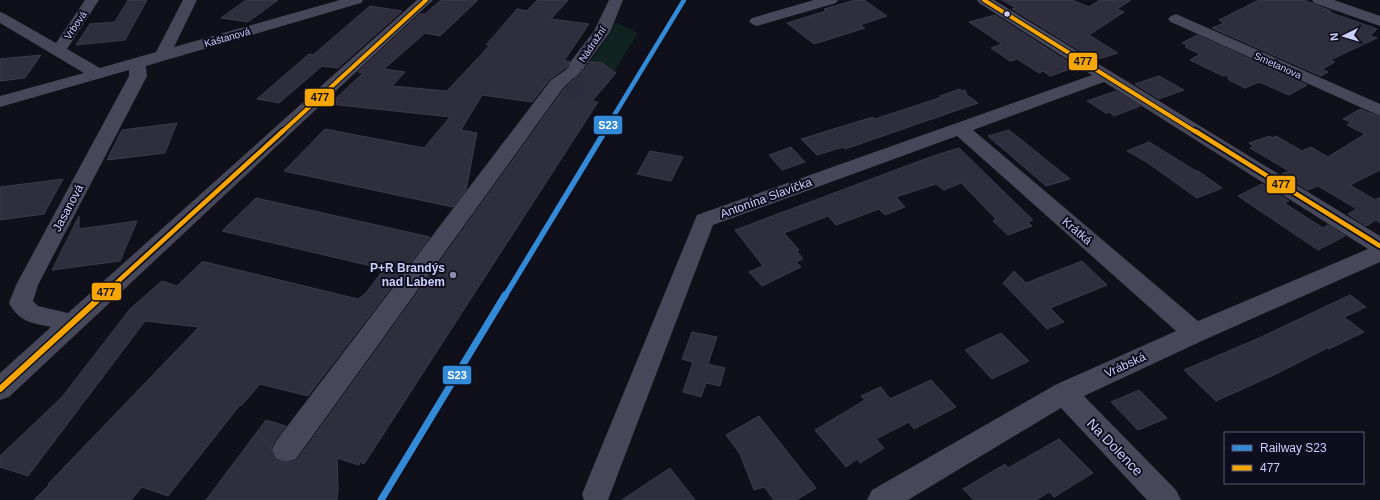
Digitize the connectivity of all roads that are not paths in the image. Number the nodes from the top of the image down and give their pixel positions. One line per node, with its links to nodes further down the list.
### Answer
1 (92, 0): 13 (street, Vrbová)
2 (190, 0): 14 (street)
3 (356, 0): 14 (street, Kaštanová)
4 (426, 0): 23 (street)
5 (616, 0): 27 (street, Nádražní)
6 (831, 0): 11 (street)
7 (984, 0): 17 (street)
8 (1319, 0): 12 (street)
9 (0, 17): 13 (street)
10 (1176, 19): 19 (street, Smetanova)
11 (757, 21)
12 (1380, 21)
13 (58, 51): 16 (street)
14 (163, 55): 15 (street, Kaštanová)
15 (137, 63): 16 (street, Kaštanová); 23 (street, Jasanová)
16 (98, 74): 18 (street, Kaštanová)
17 (1105, 76): 20 (street, Antonína Slavíčka); 21 (street)
18 (0, 102)
19 (1380, 110)
20 (959, 128): 24 (street, Krátká); 28 (street, Antonína Slavíčka)
21 (1380, 246)
22 (1380, 253): 24 (street, Vrábská)
23 (72, 323): 25 (street)
24 (1195, 333): 26 (street, Vrábská)
25 (0, 389)
26 (1064, 393): 29 (street, Vrábská); 30 (street, Na Dolence)
27 (286, 450)
28 (596, 494)
29 (882, 500)
30 (1166, 500)

